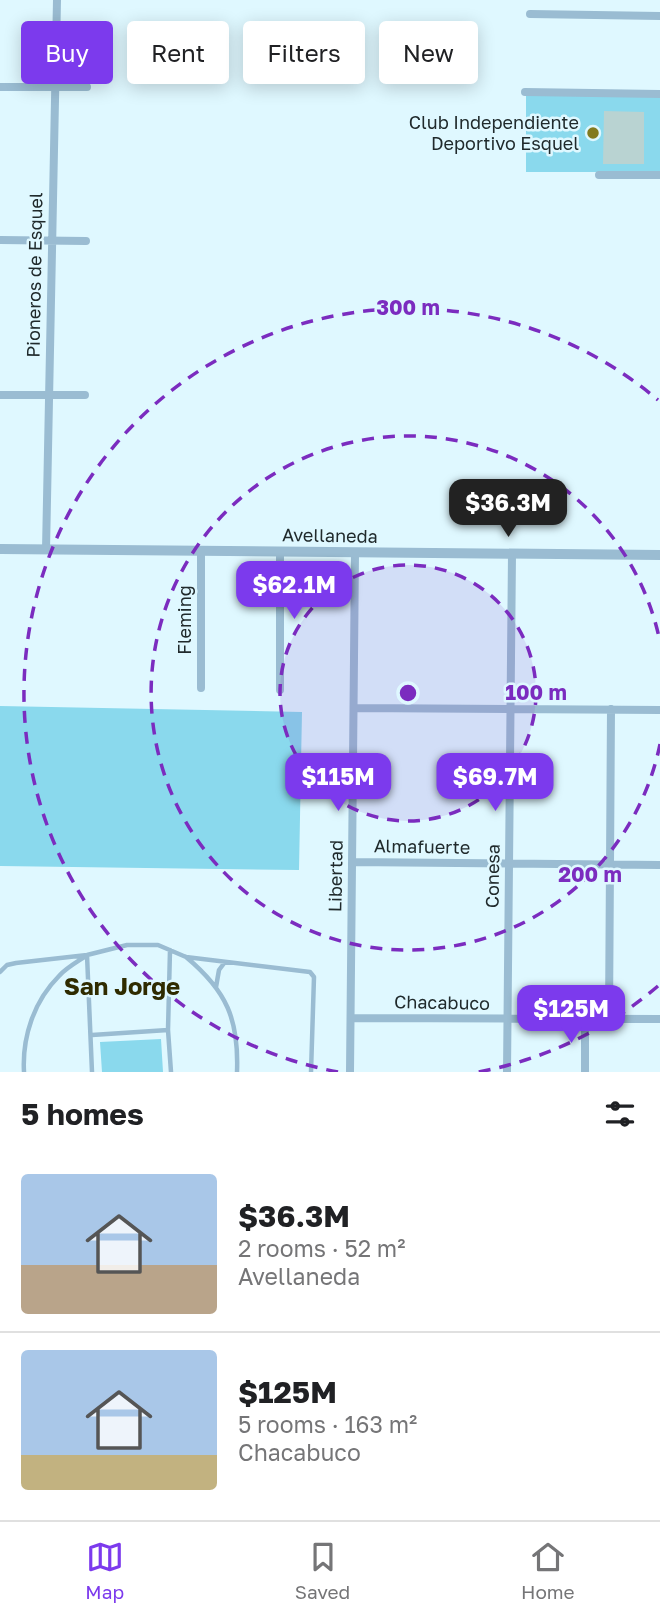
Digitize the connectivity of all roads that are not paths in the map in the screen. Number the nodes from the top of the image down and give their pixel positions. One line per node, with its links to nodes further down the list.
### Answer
1 (57, 0): 6 (street, Pioneros de Esquel)
2 (530, 15): 3 (street)
3 (660, 16)
4 (87, 87): 6 (street)
5 (0, 88): 6 (street)
6 (55, 88): 12 (street, Pioneros de Esquel)
7 (525, 92): 8 (street)
8 (660, 94)
9 (599, 175): 10 (street)
10 (660, 175)
11 (0, 240): 12 (street)
12 (51, 241): 13 (street); 16 (street, Pioneros de Esquel)
13 (86, 241)
14 (0, 395): 16 (street)
15 (85, 395): 16 (street)
16 (49, 396): 18 (street, Pioneros de Esquel)
17 (0, 549): 18 (street, Avellaneda)
18 (46, 550): 19 (street, Avellaneda)
19 (201, 552): 20 (street, Avellaneda); 24 (street, Fleming)
20 (280, 553): 21 (street, Avellaneda); 25 (street)
21 (355, 554): 22 (street, Avellaneda); 26 (street, Libertad)
22 (512, 554): 23 (street, Avellaneda); 27 (street, Conesa)
23 (660, 555)
24 (201, 688)
25 (280, 690)
26 (354, 708): 27 (street); 30 (street, Libertad)
27 (510, 708): 28 (street); 31 (street, Conesa)
28 (611, 709): 29 (street); 32 (street)
29 (660, 710)
30 (352, 862): 31 (street, Almafuerte); 40 (street, Libertad)
31 (509, 863): 32 (street, Almafuerte); 44 (street, Conesa)
32 (608, 864): 33 (street, Almafuerte); 42 (street)
33 (660, 865)
34 (170, 950): 35 (lane); 36 (lane); 45 (lane)
35 (87, 955): 38 (lane); 46 (lane); 48 (lane)
36 (186, 957): 37 (lane); 39 (lane)
37 (225, 962): 39 (lane); 52 (lane)
38 (0, 972)
39 (216, 988): 51 (lane)
40 (351, 1018): 44 (street, Chacabuco); 53 (street, Libertad)
41 (586, 1019): 42 (street, Chacabuco); 44 (street, Chacabuco); 47 (street)
42 (609, 1019): 43 (street, Chacabuco)
43 (660, 1019)
44 (508, 1020): 54 (street, Conesa)
45 (168, 1030): 46 (lane); 50 (lane)
46 (92, 1035): 49 (lane)
47 (585, 1071)
48 (24, 1072)
49 (92, 1072)
50 (171, 1072)
51 (237, 1072)
52 (311, 1072)
53 (350, 1072)
54 (507, 1072)

